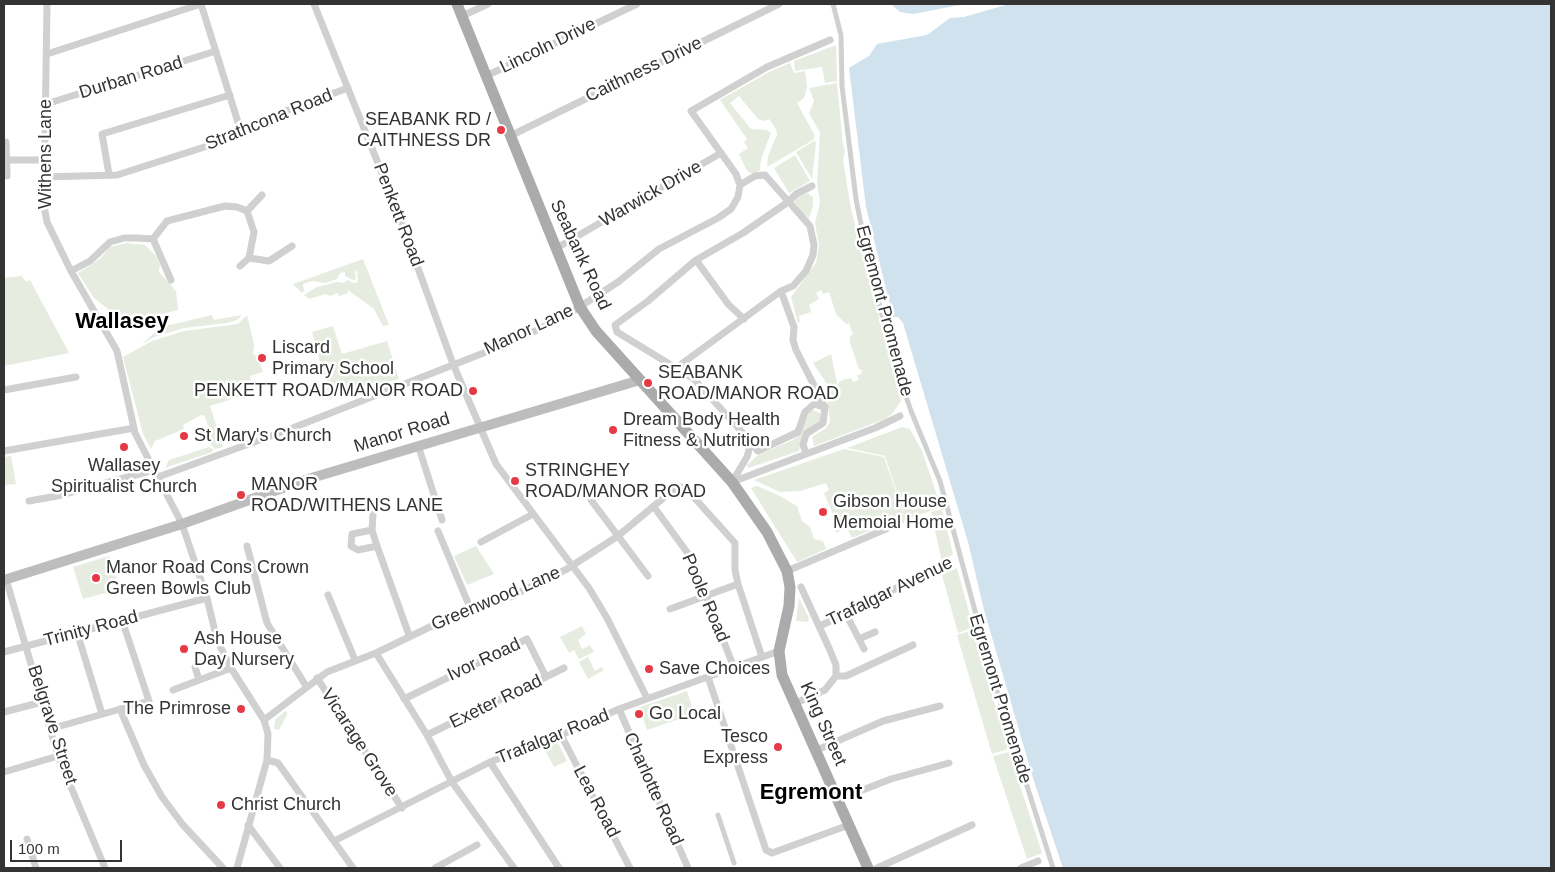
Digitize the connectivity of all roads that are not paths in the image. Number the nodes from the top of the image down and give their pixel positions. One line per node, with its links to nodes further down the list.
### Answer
1 (47, 4): 13 (street, Withens Lane)
2 (201, 4): 12 (street); 13 (street)
3 (314, 4): 15 (street, Penkett Road)
4 (457, 4): 9 (main road, Seabank Road)
5 (488, 4): 9 (street)
6 (637, 4): 14 (street, Lincoln Drive)
7 (779, 4): 19 (street, Caithness Drive)
8 (833, 4): 10 (street, Egremont Promenade)
9 (462, 16): 14 (main road, Seabank Road)
10 (841, 38): 11 (street); 49 (street, Egremont Promenade)
11 (830, 40): 21 (street)
12 (216, 51): 16 (street); 17 (street, Durban Road)
13 (47, 54): 17 (street, Withens Lane)
14 (486, 76): 19 (main road, Seabank Road)
15 (348, 88): 18 (street, Strathcona Road); 43 (street, Penkett Road)
16 (230, 95): 18 (street); 24 (street)
17 (46, 104): 23 (street, Withens Lane)
18 (242, 135): 24 (street, Strathcona Road)
19 (510, 136): 34 (main road, Seabank Road)
20 (6, 142): 22 (street)
21 (721, 153): 27 (street); 34 (street, Warwick Drive)
22 (7, 160): 23 (street); 25 (street)
23 (45, 160): 26 (street, Withens Lane)
24 (109, 174): 26 (street, Strathcona Road)
25 (7, 176)
26 (44, 177): 38 (street, Withens Lane)
27 (740, 185): 30 (street); 41 (street, Manor Lane)
28 (812, 186): 30 (street)
29 (262, 195): 31 (street)
30 (788, 202): 36 (street); 40 (street)
31 (247, 211): 32 (street); 35 (street)
32 (153, 239): 38 (street); 39 (street)
33 (292, 246): 35 (street)
34 (555, 249): 41 (main road, Seabank Road)
35 (249, 258): 37 (street)
36 (696, 260): 42 (street); 44 (street)
37 (240, 266)
38 (71, 272): 52 (street, Withens Lane)
39 (171, 280)
40 (782, 291): 42 (street); 48 (street)
41 (580, 307): 43 (street, Manor Lane); 46 (main road, Seabank Road)
42 (744, 318): 44 (street)
43 (453, 364): 51 (street, Penkett Road); 57 (street, Manor Lane)
44 (676, 368): 53 (street)
45 (76, 377): 47 (street)
46 (640, 380): 51 (main road, Manor Road); 58 (main road, Seabank Road)
47 (4, 390)
48 (825, 407): 53 (street); 56 (street)
49 (911, 411): 50 (street); 73 (street, Egremont Promenade)
50 (900, 416): 56 (street)
51 (479, 427): 54 (main road, Manor Road); 63 (street, Penkett Road)
52 (134, 428): 55 (street); 57 (street, Withens Lane)
53 (751, 442): 58 (street)
54 (418, 445): 64 (street); 65 (main road, Manor Road)
55 (4, 451)
56 (806, 453): 58 (street)
57 (156, 473): 60 (street, Manor Lane); 65 (street, Withens Lane)
58 (732, 482): 76 (main road, Seabank Road)
59 (591, 500): 69 (street)
60 (29, 501)
61 (654, 506): 69 (street, Greenwood Lane); 79 (street, Greenwood Lane); 82 (street, Poole Road)
62 (373, 514): 67 (street)
63 (533, 514): 70 (street); 75 (street, Penkett Road)
64 (442, 520)
65 (182, 524): 78 (main road, Manor Road); 83 (street, Withens Lane)
66 (886, 529): 76 (street)
67 (372, 530): 72 (street); 72 (street)
68 (438, 531): 84 (street)
69 (618, 536): 75 (street, Greenwood Lane); 77 (street)
70 (480, 542)
71 (247, 546): 110 (street)
72 (377, 546): 91 (street)
73 (960, 558): 74 (street, Trafalgar Avenue); 141 (street, Egremont Promenade)
74 (949, 562): 86 (street, Trafalgar Avenue)
75 (572, 566): 84 (street, Greenwood Lane); 112 (street, Penkett Road)
76 (787, 571): 80 (main road, Seabank Road)
77 (648, 576)
78 (5, 579): 94 (street, Belgrave Street)
79 (738, 584): 82 (street); 99 (street, Greenwood Lane)
80 (796, 587): 88 (street, Seabank Road); 96 (main road, King Street)
81 (328, 595): 100 (street)
82 (706, 596): 85 (street); 104 (street, Poole Road)
83 (207, 598): 87 (street, Trinity Road); 102 (street, Withens Lane)
84 (471, 610): 91 (street, Greenwood Lane)
85 (670, 610)
86 (846, 614): 88 (street, Trafalgar Avenue); 92 (street)
87 (122, 620): 89 (street, Trinity Road); 117 (street)
88 (820, 626): 105 (street, Seabank Road)
89 (77, 632): 94 (street, Trinity Road); 120 (street)
90 (875, 632): 92 (street)
91 (409, 635): 98 (street, Greenwood Lane)
92 (859, 639): 95 (street)
93 (913, 644): 105 (street)
94 (27, 646): 97 (street, Trinity Road); 114 (street, Belgrave Street)
95 (864, 649)
96 (779, 651): 99 (street, Trafalgar Road); 115 (main road, King Street)
97 (4, 652)
98 (376, 653): 100 (street, Greenwood Lane); 113 (street)
99 (762, 657): 104 (street, Trafalgar Road)
100 (355, 660): 108 (street, Greenwood Lane)
101 (195, 667): 109 (street)
102 (231, 668): 109 (street); 121 (street, Withens Lane)
103 (564, 668): 106 (street, Exeter Road)
104 (734, 668): 107 (street, Trafalgar Road)
105 (836, 676): 115 (street)
106 (546, 677): 113 (street, Ivor Road); 123 (street, Exeter Road)
107 (708, 677): 112 (street, Trafalgar Road); 135 (street)
108 (317, 678): 110 (street, Greenwood Lane); 133 (street, Vicarage Grove)
109 (199, 680): 111 (street)
110 (306, 686): 121 (street, Greenwood Lane)
111 (173, 690)
112 (647, 698): 118 (street, Trafalgar Road)
113 (404, 699): 123 (street)
114 (42, 702): 119 (street); 122 (street, Belgrave Street)
115 (796, 703): 125 (main road, King Street)
116 (940, 706): 125 (street)
117 (120, 709): 120 (street); 146 (street)
118 (618, 709): 124 (street, Trafalgar Road); 154 (street, Charlotte Road)
119 (4, 712)
120 (102, 714): 122 (street)
121 (264, 720): 127 (street, Withens Lane)
122 (50, 729): 126 (street, Belgrave Street)
123 (427, 735): 131 (street)
124 (561, 735): 128 (street, Trafalgar Road); 153 (street, Lea Road)
125 (817, 750): 132 (main road, King Street)
126 (58, 756): 130 (street); 145 (street, Belgrave Street)
127 (267, 760): 137 (street, Withens Lane); 139 (street)
128 (490, 762): 131 (street, Trafalgar Road); 152 (street)
129 (949, 763): 132 (street)
130 (4, 772)
131 (452, 782): 133 (street, Trafalgar Road); 151 (street)
132 (837, 800): 135 (main road, King Street)
133 (402, 808): 139 (street, Trafalgar Road)
134 (718, 815): 143 (street)
135 (849, 825): 155 (main road, King Street)
136 (972, 825): 156 (street)
137 (248, 826): 147 (street, Withens Lane); 148 (street)
138 (27, 839): 144 (street)
139 (334, 841): 149 (street)
140 (477, 845): 150 (street)
141 (1049, 856): 142 (street); 158 (street, Egremont Promenade)
142 (1038, 861): 157 (street)
143 (734, 863)
144 (36, 868)
145 (105, 868)
146 (223, 868)
147 (237, 868)
148 (280, 868)
149 (353, 868)
150 (435, 868)
151 (514, 868)
152 (559, 868)
153 (630, 868)
154 (688, 868)
155 (868, 868)
156 (877, 868)
157 (1021, 868)
158 (1053, 868)

